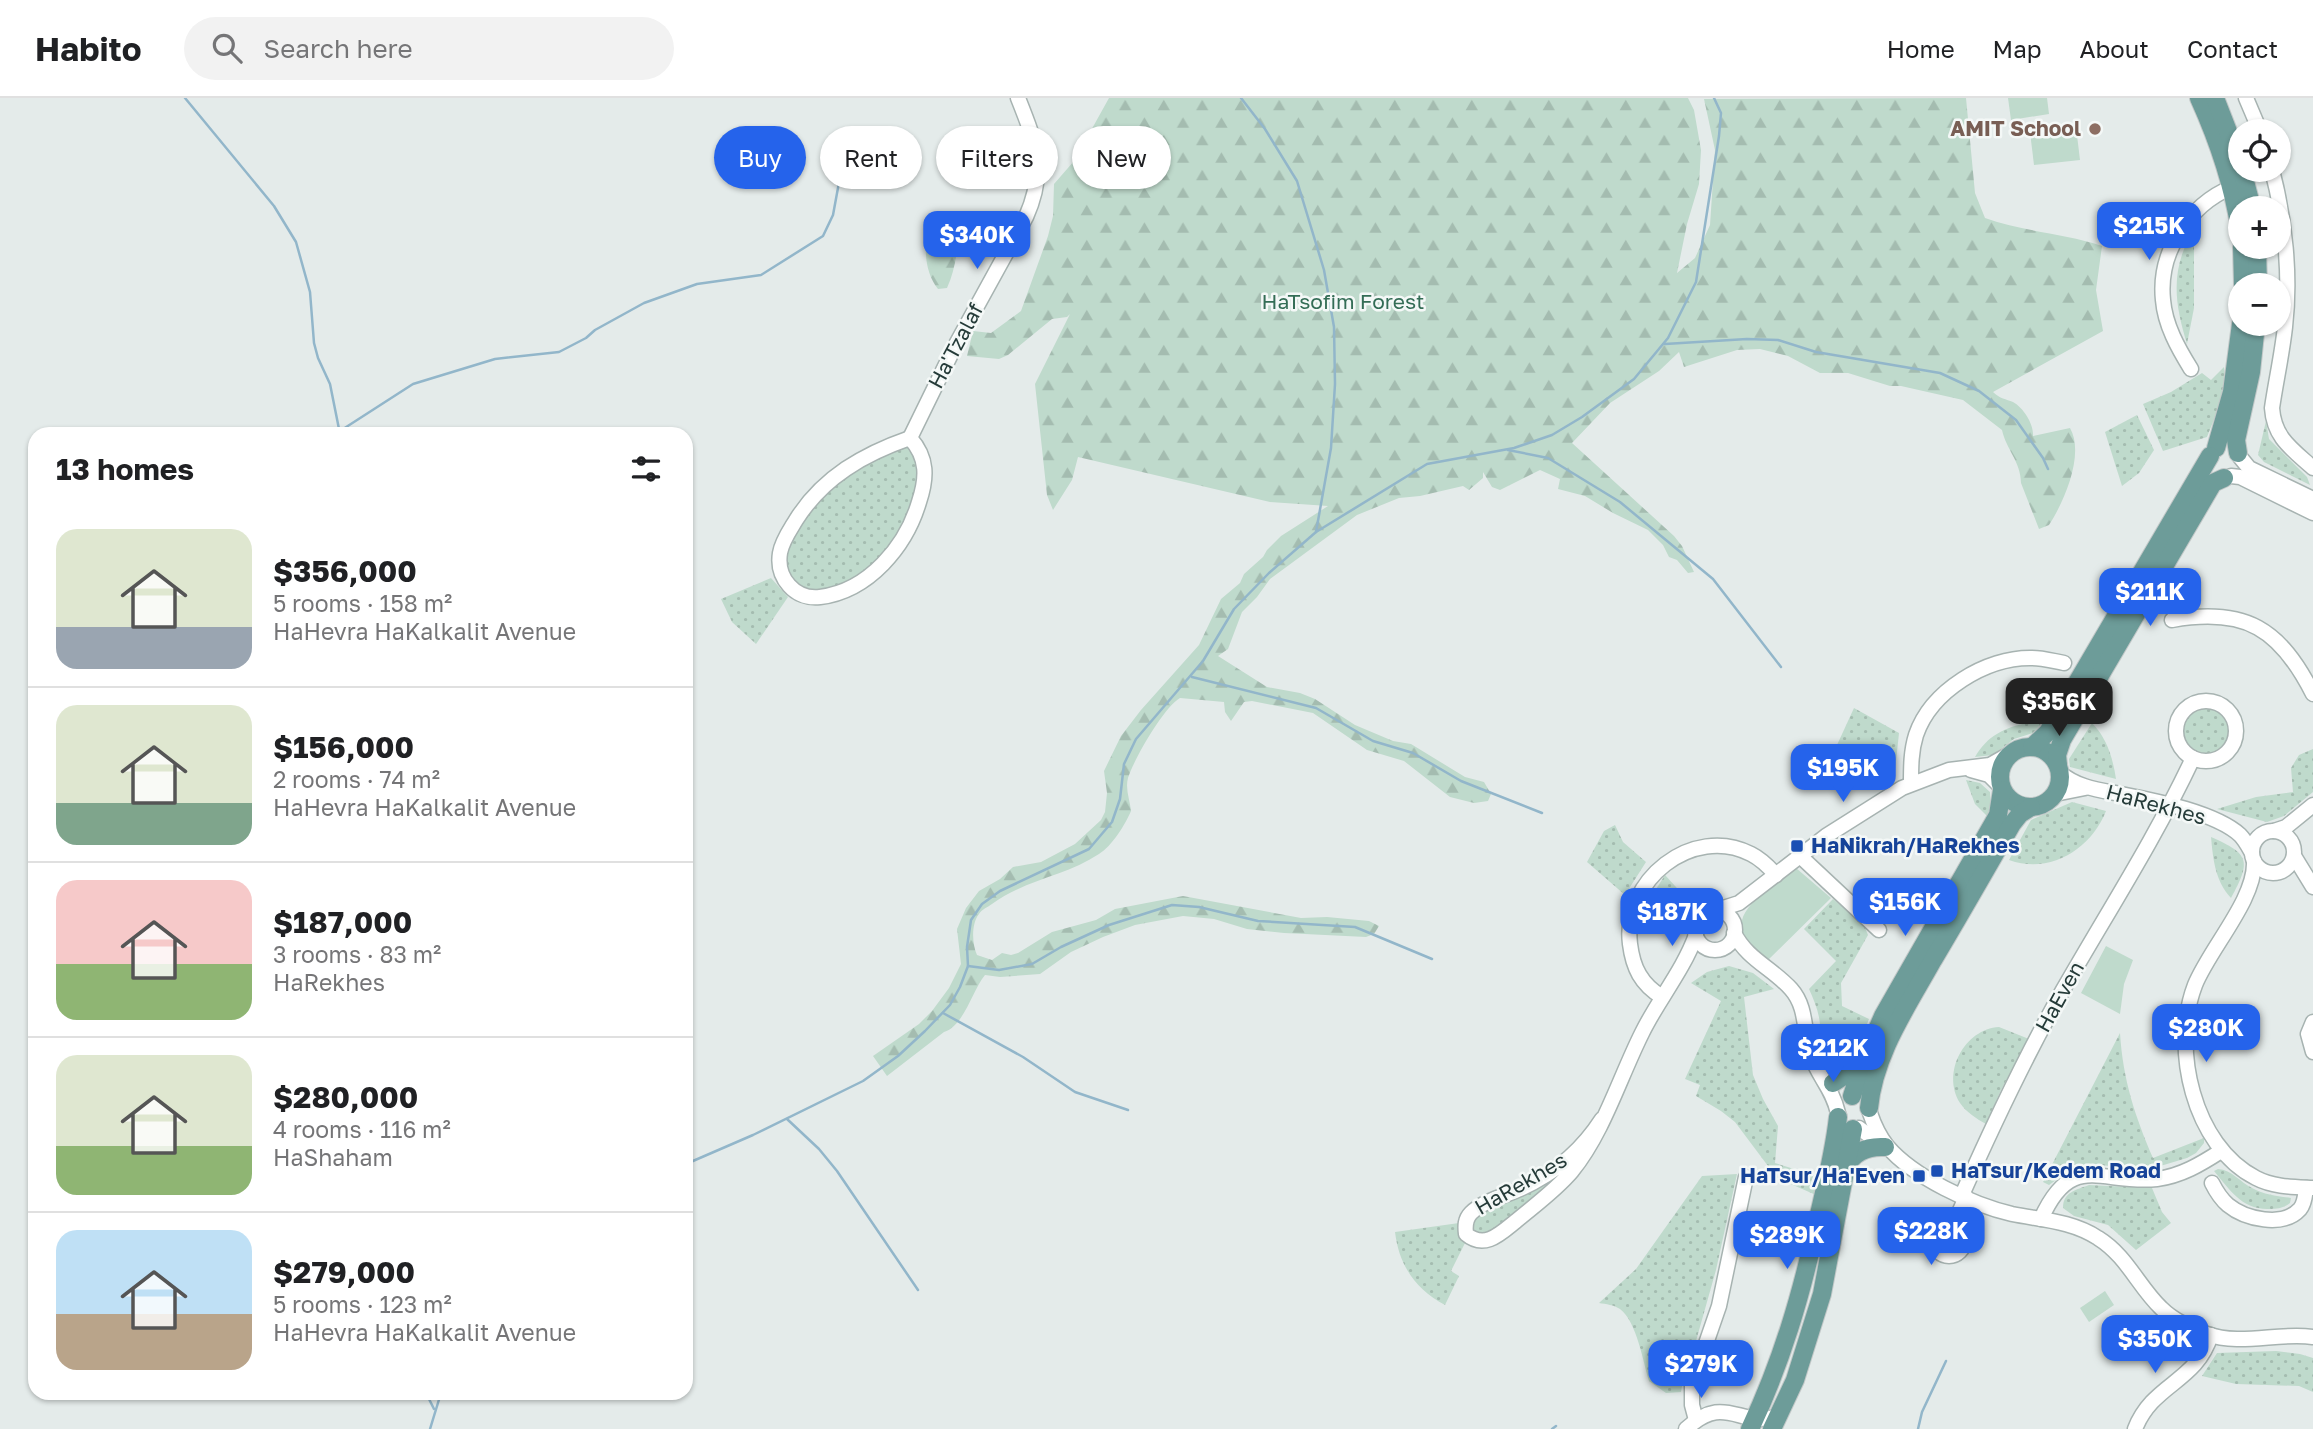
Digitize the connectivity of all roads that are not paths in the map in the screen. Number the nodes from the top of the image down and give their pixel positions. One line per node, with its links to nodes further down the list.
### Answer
1 (1018, 98): 13 (street, Ha'Tzalaf)
2 (2199, 98): 8 (main road)
3 (2215, 98): 6 (main road)
4 (2246, 98): 5 (street)
5 (2255, 119)
6 (2228, 131)
7 (2274, 182): 16 (street)
8 (2232, 187): 9 (main road); 12 (street)
9 (2234, 196)
10 (2239, 336): 14 (main road)
11 (2254, 336): 15 (main road)
12 (2191, 369)
13 (911, 438): 13 (street)
14 (2213, 452): 15 (main road); 17 (main road); 23 (main road)
15 (2239, 455): 17 (main road); 18 (street)
16 (2313, 468)
17 (2227, 477): 19 (street); 27 (main road)
18 (2313, 499)
19 (2313, 513)
20 (2172, 620): 22 (street)
21 (2064, 663): 28 (street)
22 (2313, 694)
23 (2032, 747): 24 (main road); 27 (main road)
24 (2013, 752): 26 (street); 29 (main road)
25 (2193, 758): 25 (street); 32 (street, HaEven)
26 (1959, 769): 28 (street); 29 (street)
27 (2059, 769): 30 (street, HaRekhes); 31 (main road)
28 (1912, 783): 38 (street)
29 (2002, 788): 33 (main road); 55 (main road)
30 (2087, 788): 31 (street, HaRekhes); 32 (street, HaRekhes)
31 (2055, 794): 33 (main road)
32 (2171, 805): 35 (street, HaRekhes); 67 (street, HaEven)
33 (2031, 807): 60 (main road)
34 (2310, 807): 36 (street); 37 (street)
35 (2224, 825): 36 (street, HaRekhes); 39 (street, HaRekhes)
36 (2270, 832): 37 (street); 39 (street)
37 (2293, 851): 40 (street); 42 (street)
38 (1800, 856): 41 (street); 47 (street)
39 (2253, 857): 40 (street); 44 (street)
40 (2276, 873): 42 (street); 44 (street)
41 (1776, 874): 43 (street); 52 (street)
42 (2312, 886)
43 (1752, 893): 45 (street); 46 (street)
44 (2244, 898): 62 (street)
45 (1717, 910): 46 (street); 48 (street)
46 (1734, 930): 49 (street); 50 (street)
47 (1879, 930)
48 (1696, 935): 49 (street); 51 (street, HaRekhes)
49 (1716, 949): 50 (street); 51 (street, HaRekhes)
50 (1752, 958): 56 (street)
51 (1678, 973): 52 (street, HaRekhes)
52 (1662, 997): 59 (street, HaRekhes)
53 (2313, 1022): 54 (street)
54 (2313, 1052)
55 (1865, 1055): 56 (main road); 57 (main road)
56 (1827, 1078): 57 (street); 58 (street)
57 (1851, 1097): 58 (main road); 60 (main road)
58 (1838, 1115): 60 (main road); 72 (main road)
59 (1602, 1119): 59 (street, HaRekhes)
60 (1863, 1120): 61 (street); 63 (main road)
61 (1891, 1151): 63 (main road); 67 (street)
62 (2221, 1151): 66 (street); 68 (street)
63 (1845, 1170): 73 (main road)
64 (1746, 1177): 75 (street)
65 (2212, 1183): 66 (street)
66 (2310, 1188)
67 (1964, 1196): 68 (street); 69 (street, HaEven)
68 (2041, 1219): 70 (street)
69 (1953, 1226)
70 (2211, 1335): 71 (street); 77 (street)
71 (2313, 1337)
72 (1762, 1405): 74 (street); 76 (main road)
73 (1775, 1422): 76 (street)
74 (1730, 1424): 75 (street); 76 (street)
75 (1691, 1425)
76 (1751, 1429)
77 (2135, 1429)

